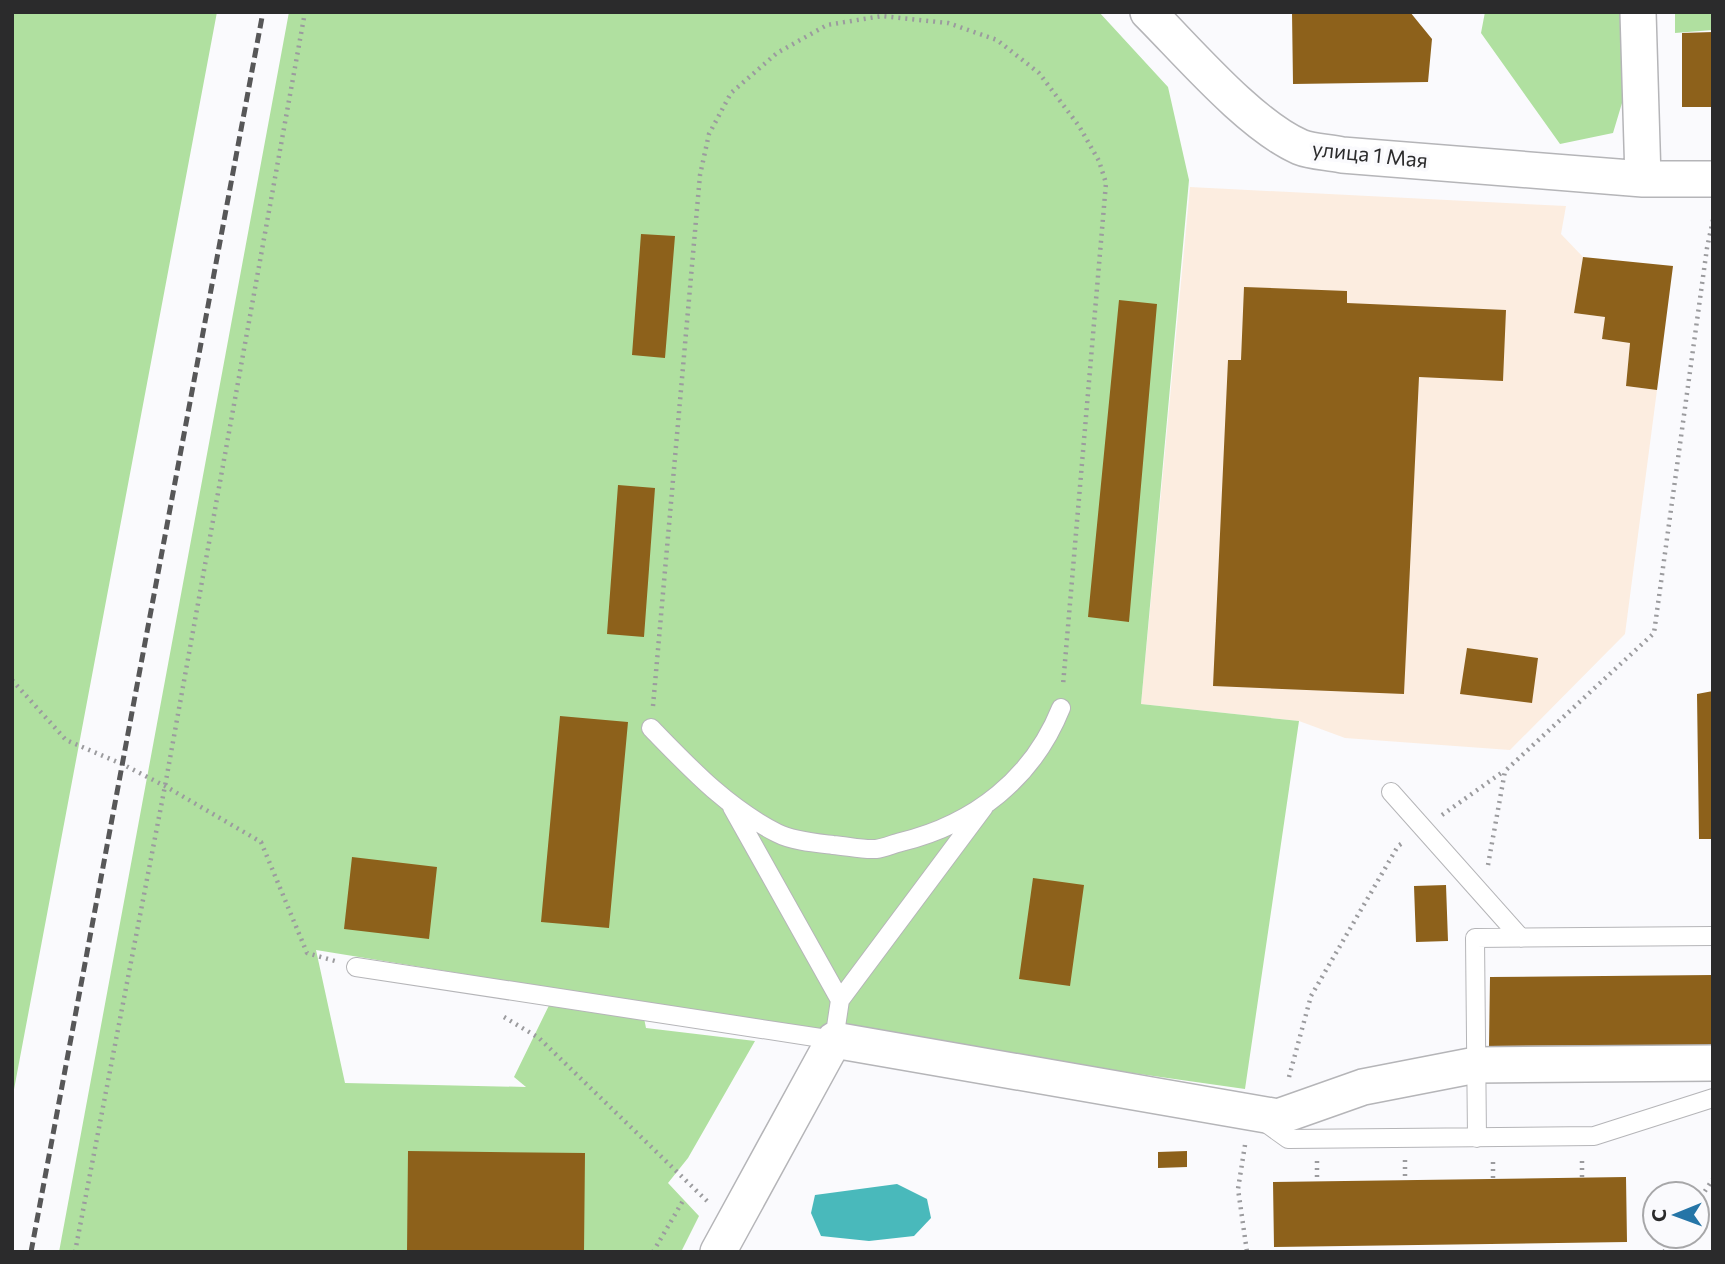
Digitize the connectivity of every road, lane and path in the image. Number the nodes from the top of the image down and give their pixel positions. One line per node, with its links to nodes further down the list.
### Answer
1 (305, 12): 11 (path)
2 (1148, 12): 5 (street, улица 1 Мая)
3 (1638, 12): 5 (street)
4 (1713, 178): 5 (street, улица 1 Мая)
5 (1643, 179)
6 (1713, 220): 10 (path)
7 (12, 680): 11 (path)
8 (1061, 708): 9 (path); 14 (lane)
9 (651, 728): 13 (lane)
10 (1505, 771): 15 (path); 16 (path)
11 (164, 786): 19 (path); 30 (path)
12 (1391, 792): 15 (lane)
13 (730, 805): 14 (lane); 20 (lane)
14 (985, 807): 20 (lane)
15 (1423, 828): 16 (lane); 26 (path)
16 (1483, 895): 18 (lane)
17 (1713, 936): 18 (lane)
18 (1521, 938): 24 (lane)
19 (356, 967): 22 (lane)
20 (840, 1000): 22 (lane)
21 (495, 1012): 29 (path)
22 (834, 1040): 26 (street); 29 (street)
23 (1713, 1063): 24 (street)
24 (1476, 1065): 26 (street); 27 (lane)
25 (1713, 1098): 27 (lane)
26 (1265, 1114): 27 (lane); 32 (path)
27 (1477, 1138)
28 (684, 1199): 31 (path)
29 (724, 1238)
30 (75, 1252)
31 (653, 1252)
32 (1247, 1252)

